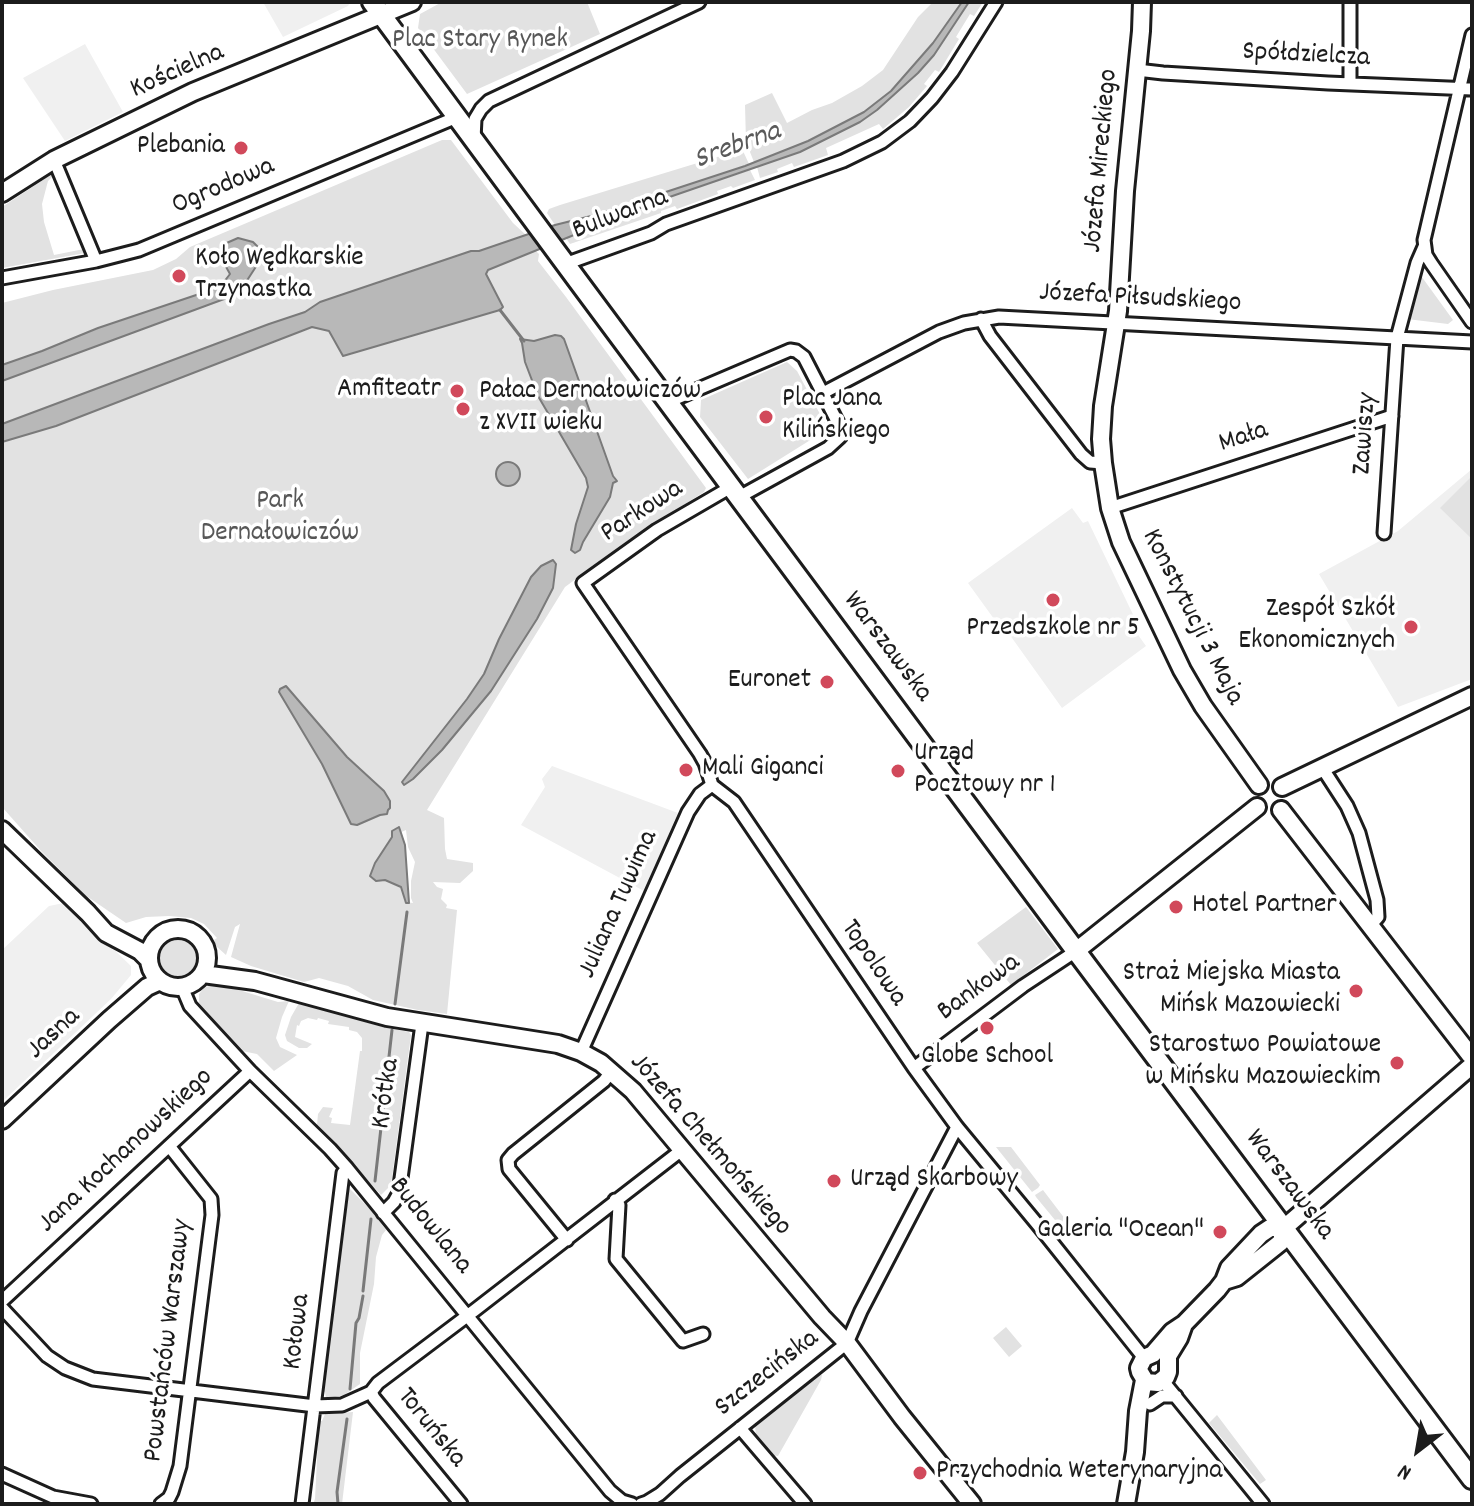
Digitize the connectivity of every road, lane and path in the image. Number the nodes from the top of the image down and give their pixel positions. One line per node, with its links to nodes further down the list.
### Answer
1 (412, 2): 6 (street, Kościelna)
2 (699, 2): 12 (street)
3 (996, 2): 16 (street, Bulwarna)
4 (1142, 2): 8 (street, Józefa Mireckiego)
5 (1350, 2): 9 (street)
6 (377, 8): 11 (main road, Warszawska); 13 (street, Kościelna)
7 (1472, 35): 10 (street, Zawiszy)
8 (1137, 70): 9 (street, Spółdzielcza); 21 (street, Józefa Mireckiego)
9 (1350, 83): 10 (street, Spółdzielcza)
10 (1466, 89): 15 (street, Zawiszy)
11 (457, 117): 12 (main road, Warszawska); 17 (street, Ogrodowa)
12 (474, 140): 16 (main road, Warszawska)
13 (54, 160): 14 (street, Kościelna); 17 (street)
14 (2, 193)
15 (1424, 247): 20 (street); 22 (street, Zawiszy)
16 (560, 258): 25 (main road, Warszawska)
17 (96, 261): 18 (street, Ogrodowa)
18 (2, 278)
19 (981, 319): 21 (street, Józefa Piłsudskiego); 24 (street, Józefa Piłsudskiego); 27 (street)
20 (1472, 322)
21 (1116, 324): 22 (street, Józefa Piłsudskiego); 27 (street, Konstytucji 3 Maja)
22 (1397, 338): 23 (street, Józefa Piłsudskiego); 26 (street, Zawiszy)
23 (1472, 342)
24 (823, 393): 25 (street); 28 (street)
25 (668, 402): 28 (main road, Warszawska)
26 (1392, 416): 29 (street, Mała); 30 (street, Zawiszy)
27 (1103, 463): 29 (street, Konstytucji 3 Maja)
28 (735, 492): 31 (street, Parkowa); 43 (main road, Warszawska)
29 (1110, 508): 35 (street, Konstytucji 3 Maja)
30 (1384, 533)
31 (583, 583): 34 (street, Topolowa)
32 (1472, 696): 33 (street)
33 (1323, 769): 36 (street); 41 (street)
34 (712, 785): 50 (street, Juliana Tuwima); 52 (street, Topolowa)
35 (1259, 785): 36 (street); 37 (street)
36 (1282, 787): 38 (street)
37 (1257, 807): 38 (street); 43 (street)
38 (1281, 810): 41 (street)
39 (2, 830): 40 (street)
40 (88, 913): 42 (street); 45 (street)
41 (1371, 925): 51 (street)
42 (157, 937): 44 (street); 45 (street)
43 (1076, 951): 52 (street, Bankowa); 62 (main road, Warszawska)
44 (207, 955): 46 (street); 47 (street, Józefa Chełmońskiego)
45 (152, 969): 48 (street); 55 (street, Jasna)
46 (203, 974): 47 (street, Józefa Chełmońskiego); 48 (street)
47 (255, 981): 49 (street, Józefa Chełmońskiego)
48 (182, 987): 53 (street, Budowlana)
49 (422, 1024): 50 (street, Józefa Chełmońskiego); 61 (street, Krótka)
50 (581, 1052): 54 (street, Józefa Chełmońskiego)
51 (1471, 1061): 62 (street)
52 (914, 1068): 56 (street, Topolowa)
53 (250, 1071): 57 (street, Jana Kochanowskiego); 59 (street, Budowlana)
54 (612, 1071): 58 (street, Józefa Chełmońskiego); 63 (street)
55 (2, 1120)
56 (957, 1127): 68 (street, Szczecińska); 69 (street, Topolowa)
57 (169, 1146): 64 (street, Jana Kochanowskiego); 71 (street, Powstańców Warszawy)
58 (683, 1149): 60 (street); 68 (street, Józefa Chełmońskiego)
59 (347, 1168): 61 (street, Budowlana); 75 (street, Kołowa)
60 (615, 1200): 63 (street); 67 (street)
61 (383, 1213): 66 (street, Budowlana)
62 (1284, 1228): 69 (street); 79 (main road, Warszawska)
63 (567, 1240): 66 (street)
64 (2, 1301)
65 (2, 1308): 71 (street, Toruńska)
66 (467, 1315): 72 (street); 85 (street, Budowlana)
67 (703, 1334)
68 (847, 1343): 76 (street, Szczecińska); 88 (street, Józefa Chełmońskiego)
69 (1155, 1358): 70 (street); 70 (street)
70 (1154, 1381): 73 (street); 74 (street); 77 (street)
71 (190, 1392): 75 (street, Toruńska); 82 (street, Powstańców Warszawy)
72 (371, 1392): 75 (street, Toruńska); 84 (street, Toruńska)
73 (1176, 1396): 74 (street); 90 (street)
74 (1150, 1404): 77 (street)
75 (315, 1406): 83 (street, Kołowa)
76 (740, 1428): 86 (street, Szczecińska); 87 (street)
77 (1135, 1452): 89 (street)
78 (2, 1474): 80 (street)
79 (1472, 1479)
80 (52, 1500): 81 (street)
81 (91, 1504)
82 (161, 1504)
83 (302, 1504)
84 (461, 1504)
85 (632, 1504)
86 (641, 1504)
87 (805, 1504)
88 (972, 1504)
89 (1126, 1504)
90 (1263, 1504)

